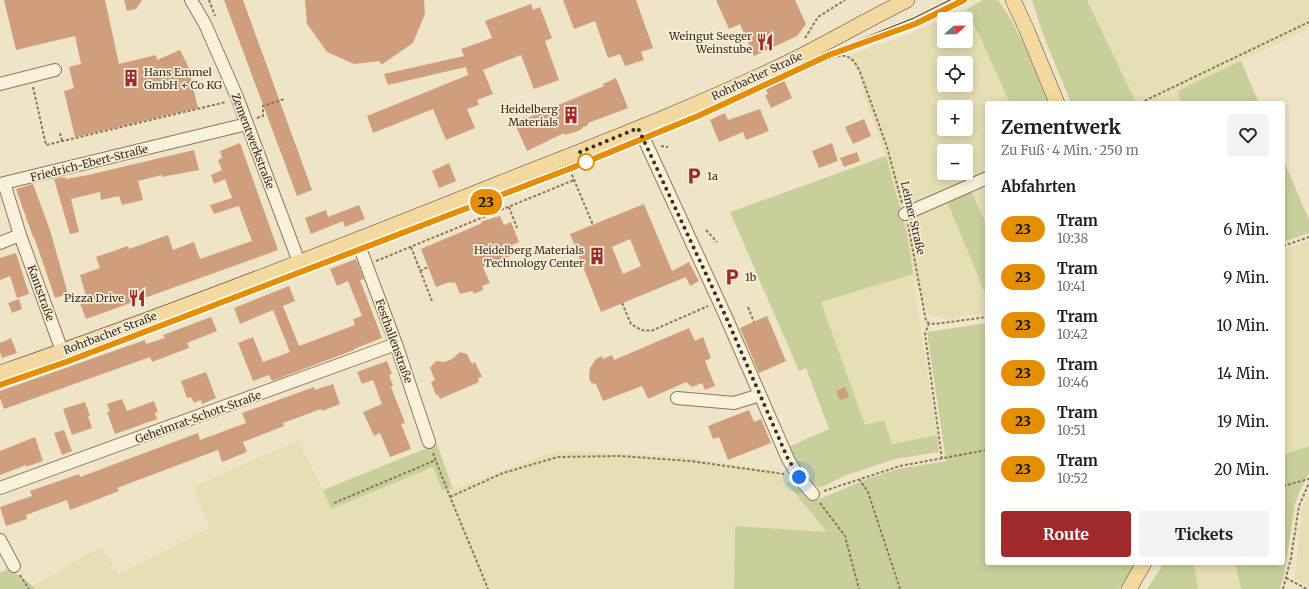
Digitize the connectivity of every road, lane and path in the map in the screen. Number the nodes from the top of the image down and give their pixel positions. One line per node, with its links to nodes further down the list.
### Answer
1 (191, 0): 12 (street, Zementwerkstraße)
2 (845, 0): 7 (path)
3 (907, 0): 17 (main road, Rohrbacher Straße)
4 (1006, 0): 5 (main road)
5 (1016, 5): 14 (main road)
6 (1309, 22): 15 (path)
7 (804, 39)
8 (821, 63): 24 (path, Leimer Straße)
9 (55, 70): 10 (street)
10 (31, 76): 11 (street); 19 (path)
11 (0, 84)
12 (237, 97): 16 (street, Zementwerkstraße); 19 (path)
13 (284, 99): 16 (path)
14 (1056, 101)
15 (1144, 101)
16 (250, 122): 28 (street, Friedrich-Ebert-Straße); 35 (street, Zementwerkstraße)
17 (638, 128): 30 (main road, Rohrbacher Straße); 40 (street)
18 (60, 133): 19 (path)
19 (62, 141)
20 (572, 176): 22 (path)
21 (985, 179): 24 (street)
22 (574, 180): 23 (path); 25 (path)
23 (509, 207): 26 (path); 34 (path)
24 (905, 214): 45 (path, Leimer Straße)
25 (593, 225)
26 (517, 228)
27 (706, 230): 31 (path)
28 (20, 235): 32 (street); 47 (street, Kantstraße)
29 (1309, 237): 33 (path)
30 (357, 240): 35 (main road, Rohrbacher Straße); 36 (street, Festhallenstraße)
31 (717, 242)
32 (0, 243)
33 (1285, 245)
34 (411, 247): 36 (path); 38 (path)
35 (299, 262): 47 (main road, Rohrbacher Straße)
36 (366, 265): 46 (street, Festhallenstraße)
37 (428, 267): 38 (path)
38 (420, 271): 39 (path)
39 (432, 301)
40 (719, 301): 41 (path); 49 (street)
41 (622, 303)
42 (748, 307): 44 (path)
43 (985, 318): 45 (path)
44 (754, 322)
45 (929, 324): 53 (path)
46 (396, 344): 51 (street, Festhallenstraße); 60 (street, Geheimrat-Schott-Straße)
47 (62, 351): 48 (main road, Rohrbacher Straße)
48 (0, 373)
49 (760, 395): 50 (street); 55 (street)
50 (678, 398)
51 (429, 442): 54 (path)
52 (985, 450): 53 (path)
53 (942, 459): 56 (path)
54 (436, 460): 64 (path); 65 (path)
55 (799, 477): 63 (street); 64 (path)
56 (859, 479): 63 (path); 73 (path)
57 (1309, 479): 59 (path)
58 (1309, 483): 62 (path)
59 (1285, 485)
60 (0, 488)
61 (1309, 490): 62 (path)
62 (1305, 491): 69 (path)
63 (813, 494): 72 (path)
64 (450, 497): 71 (path)
65 (334, 503)
66 (0, 540): 68 (street)
67 (1143, 565): 74 (main road)
68 (14, 566): 70 (path)
69 (1286, 578): 75 (path); 76 (path)
70 (29, 589)
71 (488, 589)
72 (859, 589)
73 (900, 589)
74 (1129, 589)
75 (1283, 589)
76 (1307, 589)

